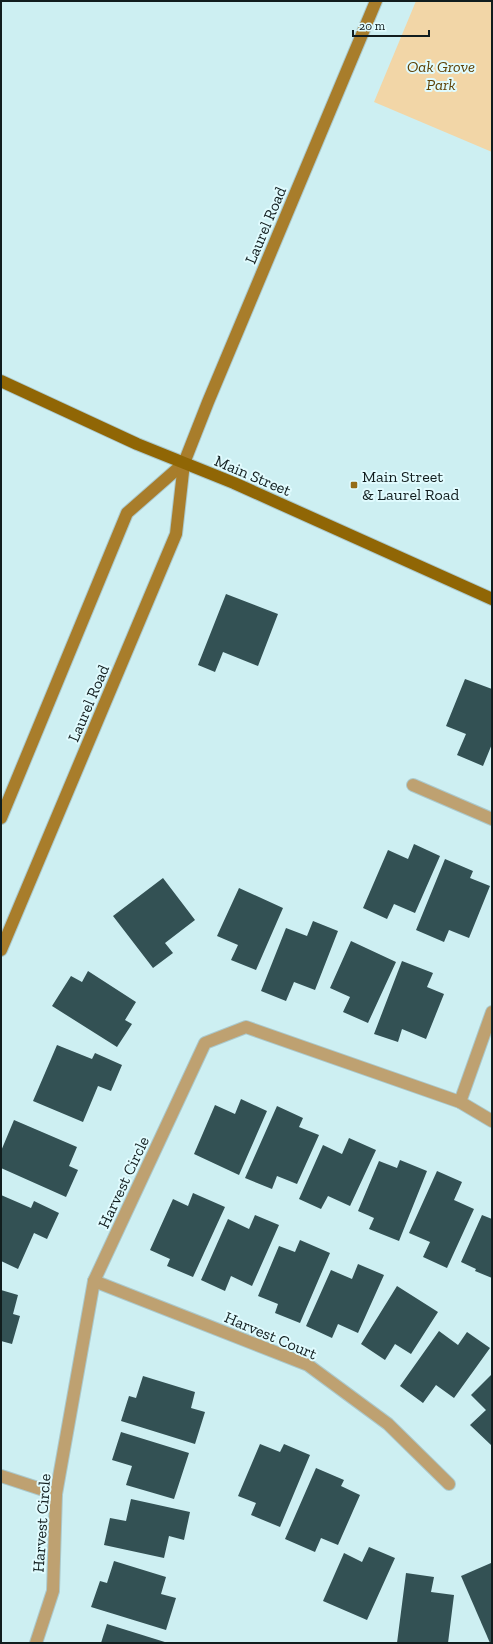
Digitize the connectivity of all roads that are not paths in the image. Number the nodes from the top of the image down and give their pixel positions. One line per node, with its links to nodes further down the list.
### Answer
1 (376, 1): 3 (main road, Laurel Road)
2 (1, 381): 3 (main road, Main Street)
3 (184, 463): 4 (main road, Main Street); 6 (main road, Laurel Road); 8 (main road, Laurel Road)
4 (492, 599)
5 (413, 786): 7 (street)
6 (1, 818)
7 (492, 819)
8 (1, 950)
9 (492, 1012): 10 (street)
10 (460, 1102): 11 (street, Harvest Circle); 12 (street, Harvest Circle)
11 (492, 1121)
12 (94, 1281): 14 (street, Harvest Court); 15 (street, Harvest Circle)
13 (1, 1476): 15 (street)
14 (449, 1484)
15 (56, 1494): 16 (street, Harvest Circle)
16 (36, 1643)

